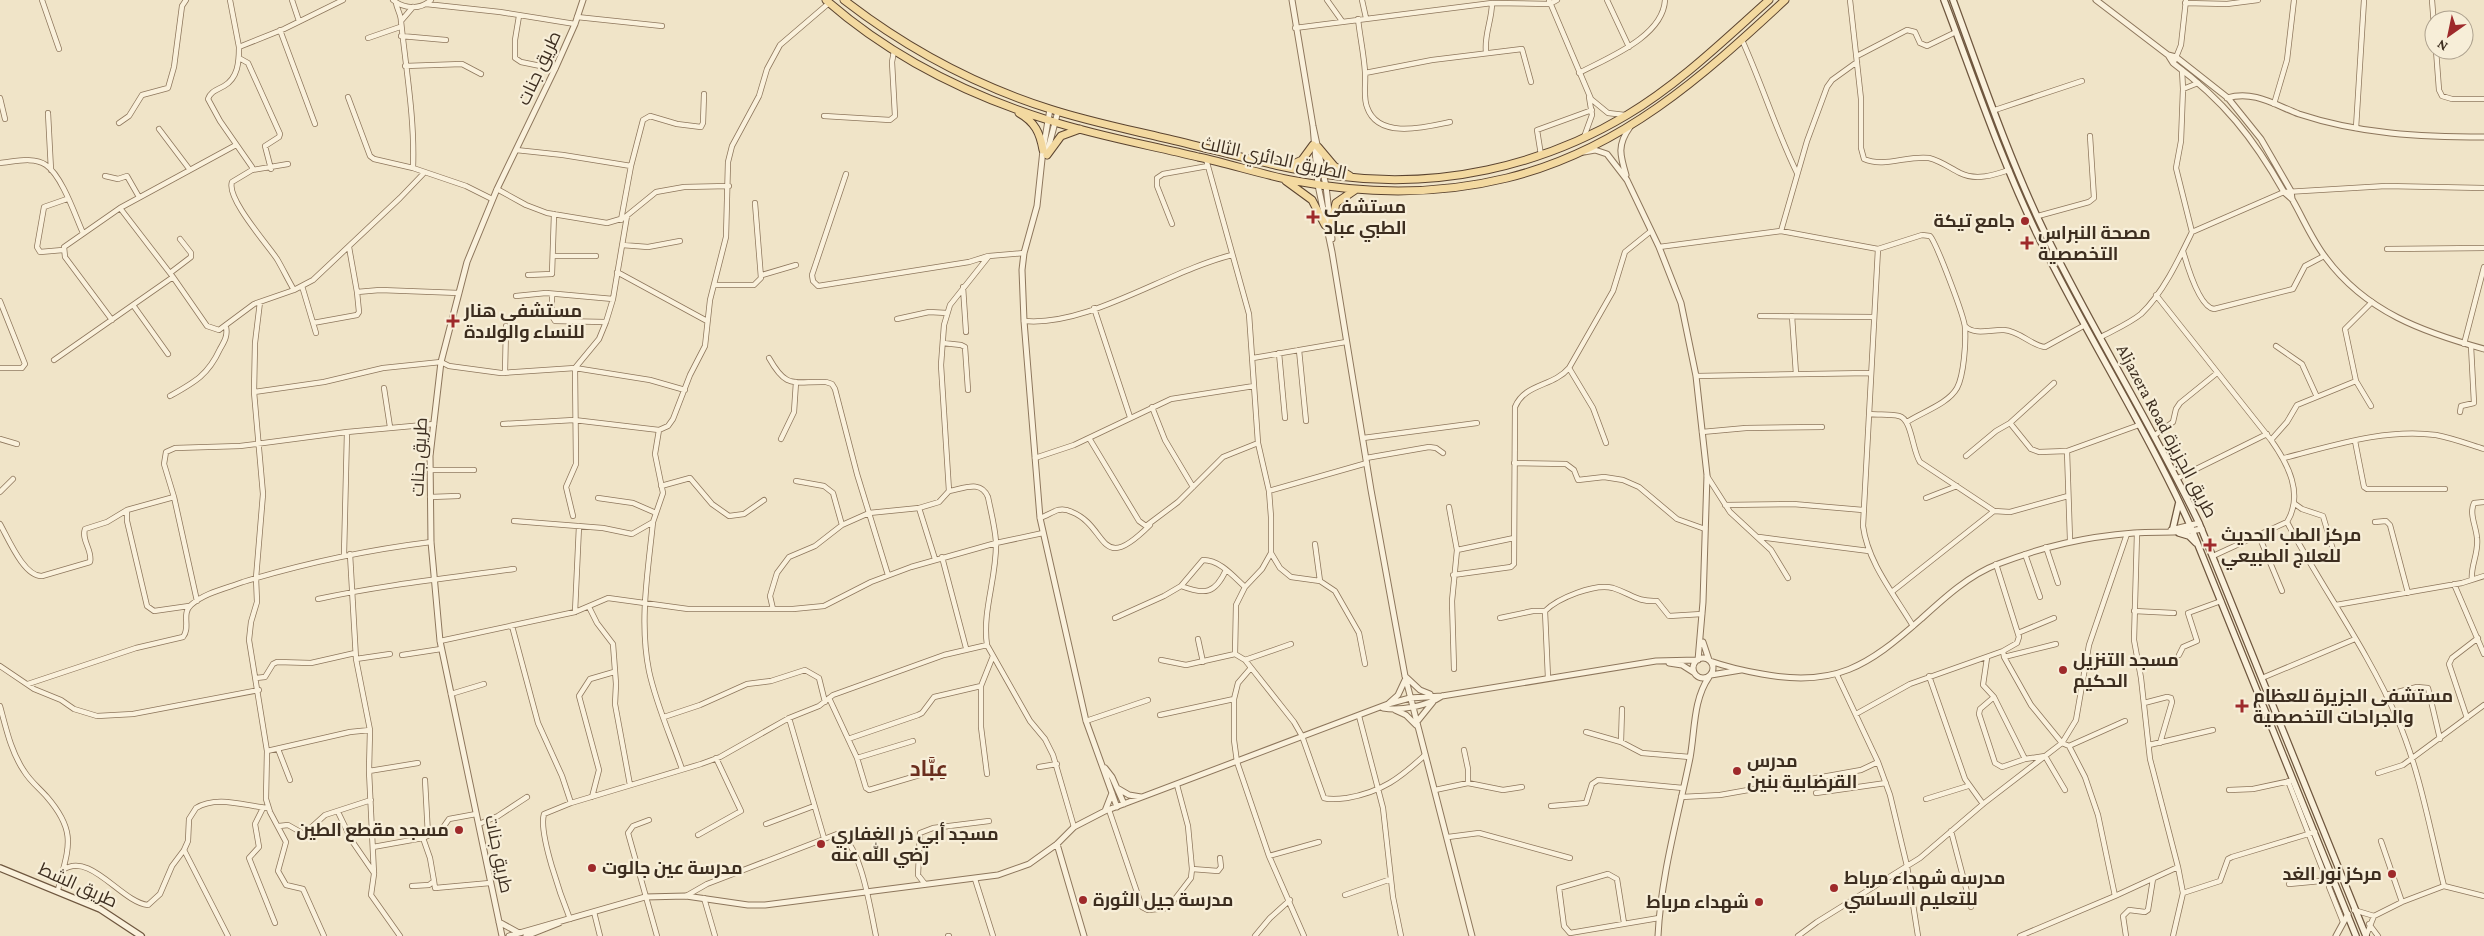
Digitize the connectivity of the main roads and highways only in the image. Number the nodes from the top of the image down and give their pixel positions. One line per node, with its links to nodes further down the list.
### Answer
1 (844, 0): 9 (main road, الطريق الدائري الثالث)
2 (1769, 0): 11 (main road, الطريق الدائري الثالث)
3 (1785, 0): 12 (main road, الطريق الدائري الثالث)
4 (1944, 0): 13 (main road, Aljazera Road طريق الجزيزة)
5 (1953, 0): 20 (main road, Aljazera Road طريق الجزيزة)
6 (828, 2): 7 (main road, الطريق الدائري الثالث)
7 (1011, 107): 8 (main road, الطريق الدائري الثالث); 8 (main road)
8 (1082, 129): 10 (main road, الطريق الدائري الثالث)
9 (1286, 167): 11 (main road, الطريق الدائري الثالث); 11 (main road)
10 (1282, 178): 12 (main road, الطريق الدائري الثالث); 12 (main road)
11 (1355, 178)
12 (1356, 190)
13 (2179, 500): 14 (main road); 16 (main road, Aljazera Road طريق الجزيزة)
14 (2171, 530)
15 (2179, 533): 16 (main road)
16 (2198, 546): 19 (main road, Aljazera Road طريق الجزيزة)
17 (0, 868): 18 (main road, طريق الشط)
18 (141, 936)
19 (2356, 936)
20 (2366, 936)

